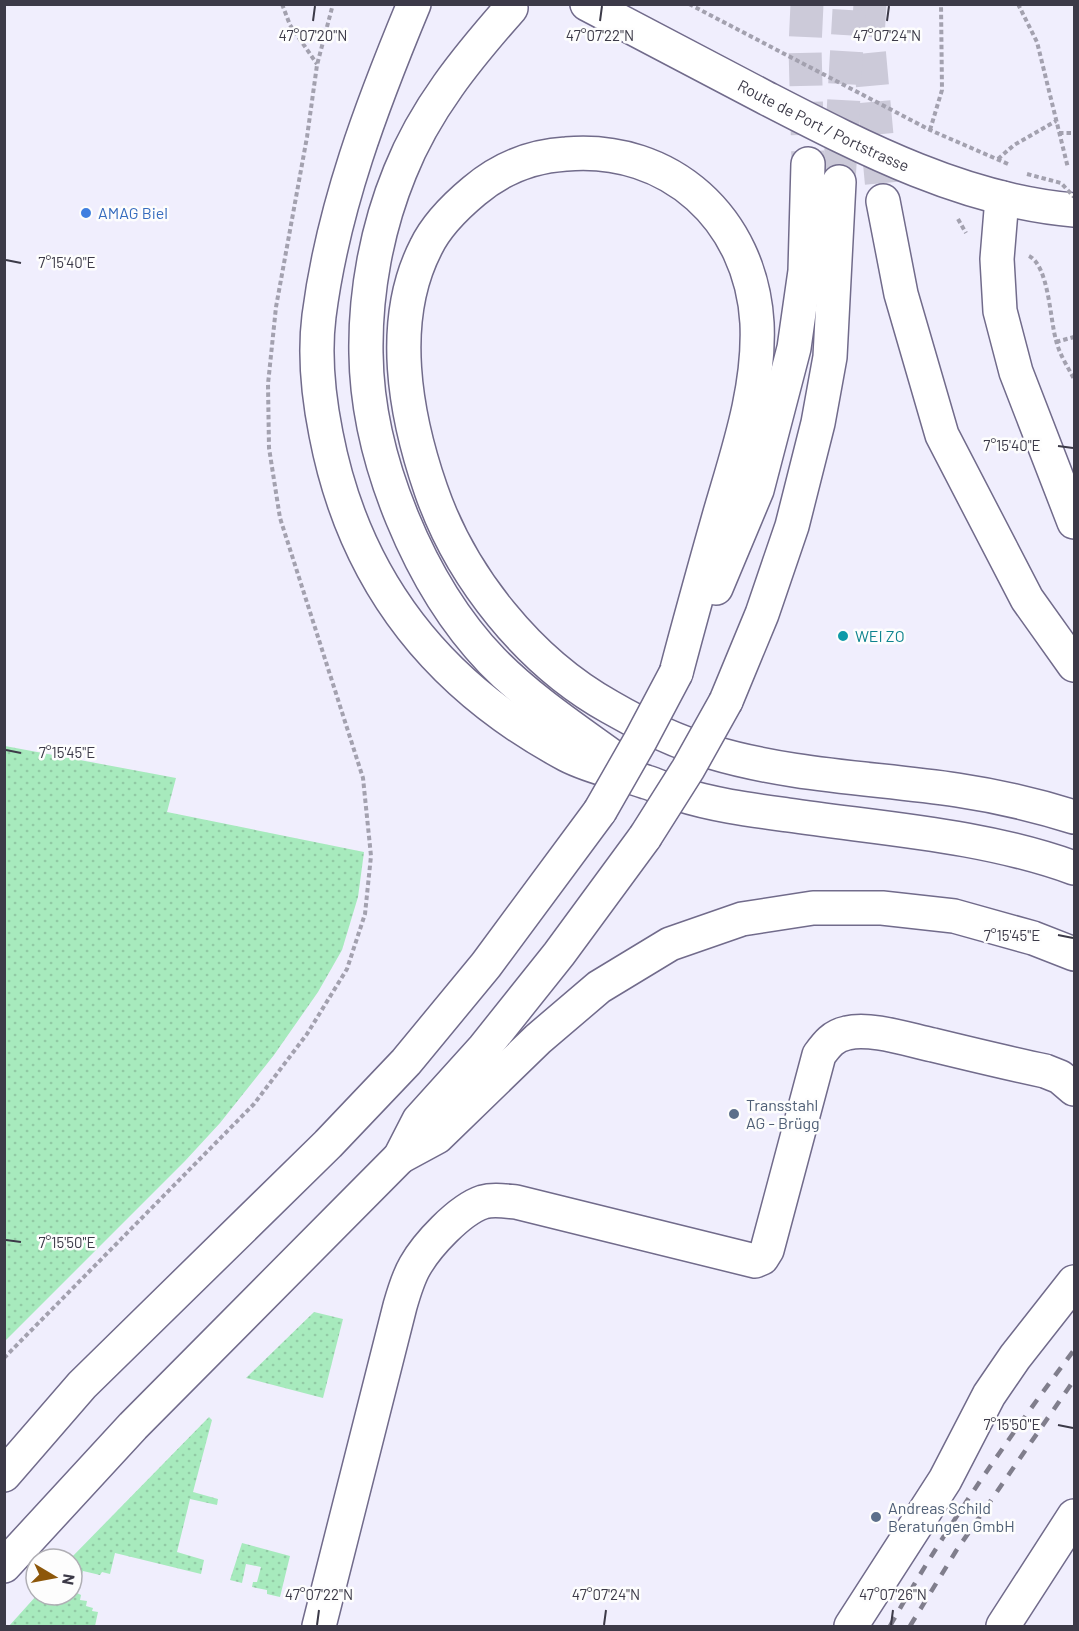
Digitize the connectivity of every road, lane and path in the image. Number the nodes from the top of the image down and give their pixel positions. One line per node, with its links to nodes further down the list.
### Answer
1 (282, 4): 9 (path)
2 (333, 4): 9 (path)
3 (414, 4): 29 (main road)
4 (587, 4): 19 (main road, Route de Port / Portstrasse)
5 (690, 4): 11 (path)
6 (941, 4): 11 (path)
7 (1018, 4): 10 (path)
8 (511, 8): 29 (main road)
9 (317, 65): 36 (path)
10 (1056, 122): 11 (path); 12 (path)
11 (930, 130)
12 (1059, 133): 13 (path); 15 (path)
13 (1074, 134)
14 (808, 164): 28 (main road)
15 (1068, 168)
16 (1027, 174): 18 (path, bridge)
17 (839, 182): 34 (main road, bridge)
18 (1074, 197)
19 (1002, 198): 21 (main road, Route de Port / Portstrasse); 26 (main road)
20 (883, 201): 27 (main road)
21 (1059, 207)
22 (1036, 259): 24 (path)
23 (1074, 337): 24 (path)
24 (1056, 342): 25 (path)
25 (1074, 379)
26 (1074, 522)
27 (1074, 665)
28 (676, 673): 30 (main road); 37 (main road, bridge)
29 (647, 782): 31 (main road)
30 (1074, 817)
31 (1074, 868)
32 (1074, 954): 34 (main road)
33 (1074, 1089): 40 (main road)
34 (400, 1157): 39 (main road)
35 (1074, 1282): 41 (main road)
36 (4, 1358)
37 (4, 1475)
38 (1074, 1516): 42 (main road)
39 (4, 1566)
40 (319, 1626)
41 (851, 1626)
42 (1003, 1626)

